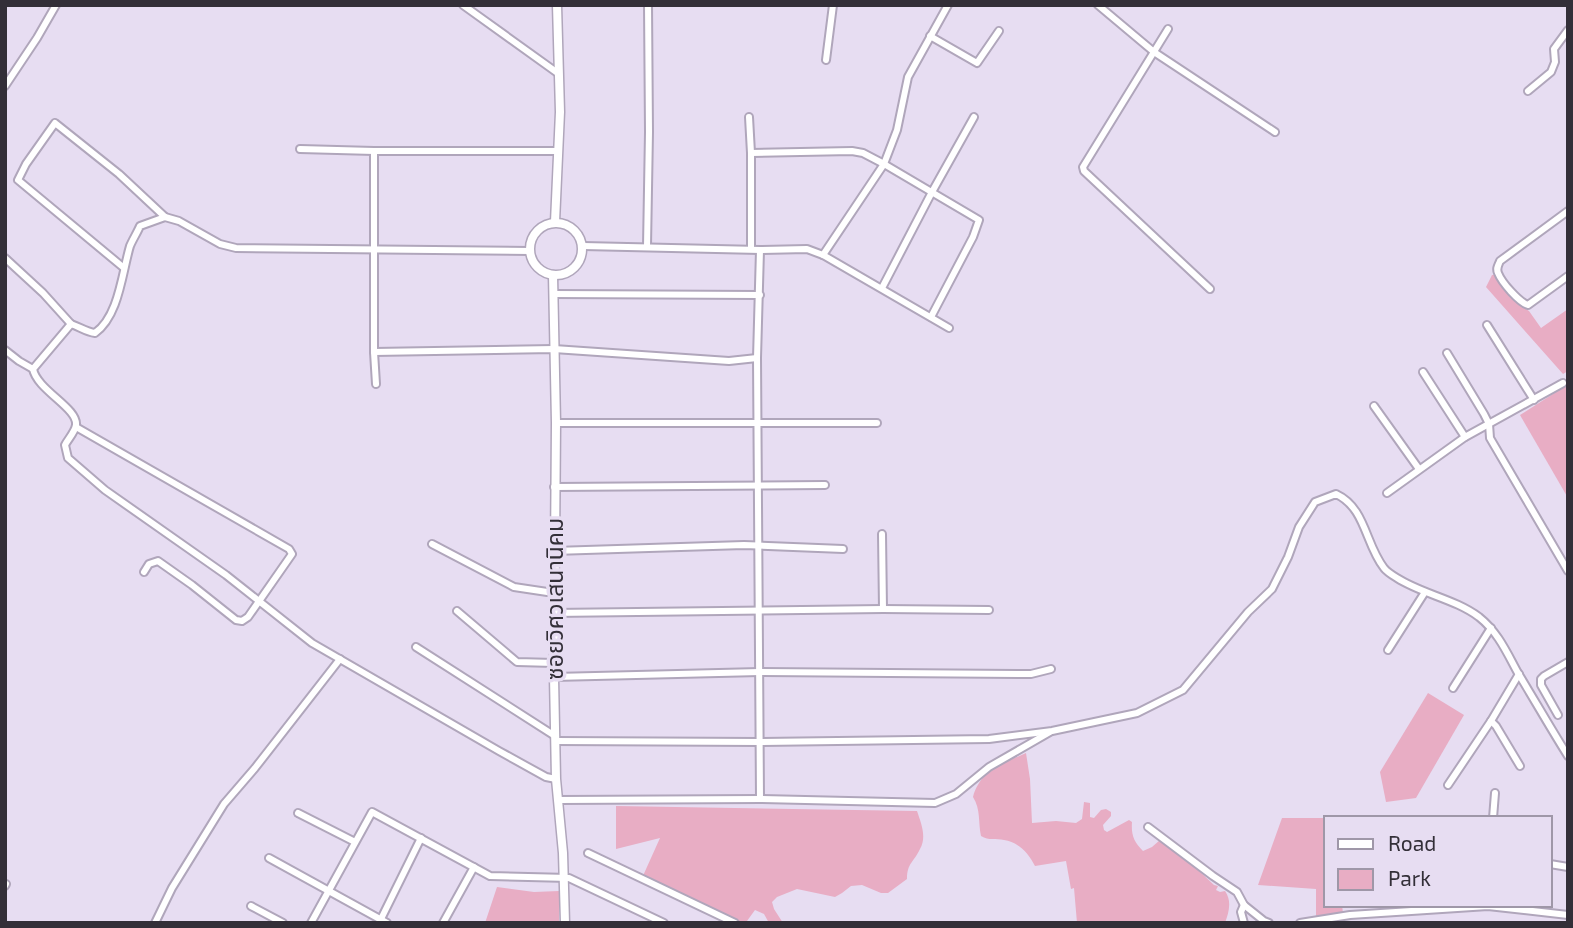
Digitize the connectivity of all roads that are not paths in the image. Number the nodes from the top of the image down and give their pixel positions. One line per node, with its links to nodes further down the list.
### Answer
1 (56, 5): 15 (street)
2 (463, 5): 14 (street)
3 (557, 5): 14 (street)
4 (648, 5): 30 (street)
5 (833, 5): 13 (street)
6 (948, 5): 11 (street)
7 (1098, 5): 12 (street)
8 (1168, 29): 12 (street)
9 (1568, 30): 16 (street)
10 (999, 31): 11 (street)
11 (930, 36): 24 (street)
12 (1154, 52): 19 (street); 41 (street)
13 (826, 60)
14 (559, 74): 22 (street)
15 (5, 86)
16 (1528, 91)
17 (749, 117): 23 (street)
18 (975, 117): 25 (street)
19 (1275, 132)
20 (300, 149): 21 (street)
21 (374, 151): 22 (street); 31 (street)
22 (558, 151): 28 (street)
23 (751, 153): 24 (street); 32 (street)
24 (884, 164): 25 (street); 35 (street)
25 (932, 192): 40 (street); 44 (street)
26 (1568, 211): 39 (street)
27 (165, 217): 31 (street); 37 (street); 37 (street)
28 (555, 222): 29 (street); 34 (street)
29 (583, 246): 30 (street); 38 (street)
30 (647, 246): 32 (street)
31 (374, 249): 34 (street); 50 (street)
32 (751, 249): 33 (street)
33 (760, 250): 35 (street); 43 (street)
34 (530, 251): 38 (street)
35 (823, 255): 40 (street)
36 (5, 258): 45 (street)
37 (124, 268): 45 (street)
38 (553, 275): 42 (street, ซอยวิศวเสนานิคม)
39 (1568, 276)
40 (882, 288): 44 (street)
41 (1210, 289)
42 (553, 294): 43 (street); 48 (street, ซอยวิศวเสนานิคม)
43 (760, 295): 52 (street)
44 (932, 317): 47 (street)
45 (71, 324): 53 (street)
46 (1487, 325): 57 (street)
47 (949, 328)
48 (554, 349): 50 (street); 52 (street); 59 (street, ซอยวิศวเสนานิคม)
49 (5, 350): 53 (street)
50 (374, 352): 56 (street)
51 (1447, 353): 62 (street)
52 (757, 358): 60 (street)
53 (33, 369): 63 (street)
54 (1423, 372): 64 (street)
55 (1563, 383): 57 (street)
56 (376, 384)
57 (1534, 400): 62 (street)
58 (1374, 406): 65 (street)
59 (555, 422): 60 (street); 68 (street, ซอยวิศวเสนานิคม)
60 (758, 423): 61 (street); 66 (street)
61 (877, 423)
62 (1489, 424): 64 (street); 75 (street)
63 (76, 427): 79 (street); 79 (street)
64 (1465, 436): 65 (street)
65 (1419, 469): 69 (street)
66 (758, 485): 67 (street); 68 (street); 72 (street)
67 (825, 485)
68 (554, 487): 74 (street, ซอยวิศวเสนานิคม)
69 (1387, 493)
70 (882, 534): 80 (street)
71 (432, 544): 78 (street)
72 (759, 546): 73 (street); 74 (street); 81 (street)
73 (843, 549)
74 (554, 551): 78 (street, ซอยวิศวเสนานิคม)
75 (1568, 571)
76 (144, 572): 79 (street)
77 (1425, 592): 85 (street); 87 (street); 98 (street)
78 (554, 593): 84 (street, ซอยวิศวเสนานิคม)
79 (259, 602): 88 (street)
80 (883, 609): 81 (street); 82 (street)
81 (759, 610): 84 (street); 92 (street)
82 (989, 610)
83 (457, 611): 90 (street)
84 (554, 613): 90 (street, ซอยวิศวเสนานิคม)
85 (1491, 628): 93 (street); 95 (street)
86 (416, 647): 99 (street)
87 (1388, 650)
88 (340, 659): 103 (street); 124 (street)
89 (1568, 662): 96 (street)
90 (554, 663): 94 (street, ซอยวิศวเสนานิคม)
91 (1051, 669): 92 (street)
92 (760, 672): 94 (street); 100 (street)
93 (1519, 674): 97 (street); 101 (street)
94 (554, 677): 99 (street, ซอยวิศวเสนานิคม)
95 (1453, 688)
96 (1558, 715)
97 (1491, 721): 102 (street); 104 (street)
98 (1052, 731): 100 (street); 106 (street)
99 (555, 738): 100 (street); 103 (street, ซอยวิศวเสนานิคม)
100 (760, 742): 106 (street)
101 (1568, 756)
102 (1520, 766)
103 (556, 779): 107 (street, ซอยวิศวเสนานิคม)
104 (1448, 785)
105 (1495, 793): 109 (street)
106 (760, 799): 107 (street)
107 (559, 800): 116 (street, ซอยวิศวเสนานิคม)
108 (298, 813): 112 (street)
109 (1493, 816)
110 (1148, 827): 118 (street)
111 (421, 838): 112 (street); 115 (street); 123 (street)
112 (355, 842): 117 (street)
113 (588, 853): 130 (street)
114 (269, 858): 117 (street)
115 (474, 867): 116 (street); 127 (street)
116 (563, 878): 128 (street, ซอยวิศวเสนานิคม); 129 (street)
117 (329, 890): 123 (street); 126 (street)
118 (1244, 905): 131 (street); 132 (street)
119 (251, 906): 125 (street)
120 (1473, 907): 133 (street)
121 (1497, 907): 122 (street)
122 (1568, 915)
123 (382, 922)
124 (155, 923)
125 (283, 923)
126 (311, 923)
127 (443, 923)
128 (565, 923)
129 (664, 923)
130 (735, 923)
131 (1244, 923)
132 (1269, 923)
133 (1300, 923)

